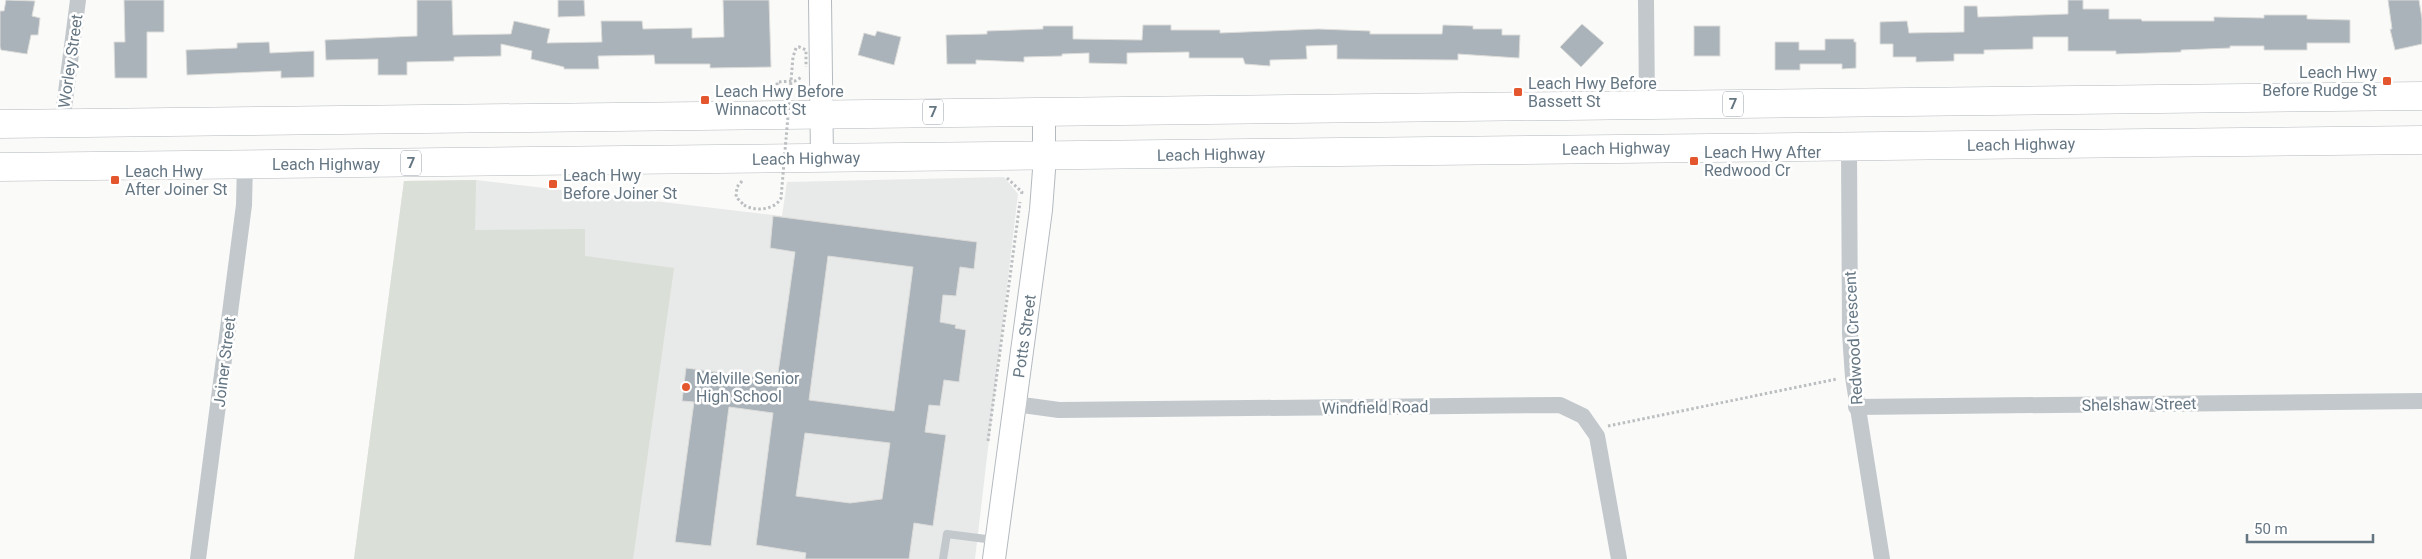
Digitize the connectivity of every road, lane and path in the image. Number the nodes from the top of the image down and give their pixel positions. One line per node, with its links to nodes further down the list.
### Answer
1 (78, 0): 8 (street, Worley Street)
2 (820, 0): 5 (street)
3 (1646, 0): 6 (street)
4 (2422, 96): 6 (highway, 7)
5 (822, 102): 7 (highway, 7); 8 (highway, 7); 13 (street); 19 (path, bridge)
6 (1647, 105): 7 (highway, 7)
7 (1044, 112): 12 (street, Potts Street)
8 (62, 123): 9 (highway, 7)
9 (0, 124)
10 (2422, 140): 11 (highway, Leach Highway / 7)
11 (1849, 146): 12 (highway, Leach Highway / 7); 20 (street, Redwood Crescent)
12 (1044, 156): 13 (highway, Leach Highway / 7); 22 (street, Potts Street)
13 (822, 158): 14 (highway, Leach Highway / 7)
14 (245, 164): 15 (highway, Leach Highway / 7); 27 (street, Joiner Street)
15 (0, 167)
16 (1000, 171): 25 (path)
17 (778, 176): 18 (path)
18 (787, 176)
19 (744, 180)
20 (1853, 377): 23 (street, Redwood Crescent); 24 (path)
21 (2422, 401): 23 (street, Shelshaw Street)
22 (1015, 404): 24 (street, Windfield Road); 26 (street, Potts Street)
23 (1856, 407): 30 (street, Redwood Crescent)
24 (1594, 432): 29 (street, Windfield Road)
25 (987, 451)
26 (995, 550): 28 (lane)
27 (198, 559)
28 (943, 559)
29 (1619, 559)
30 (1882, 559)

